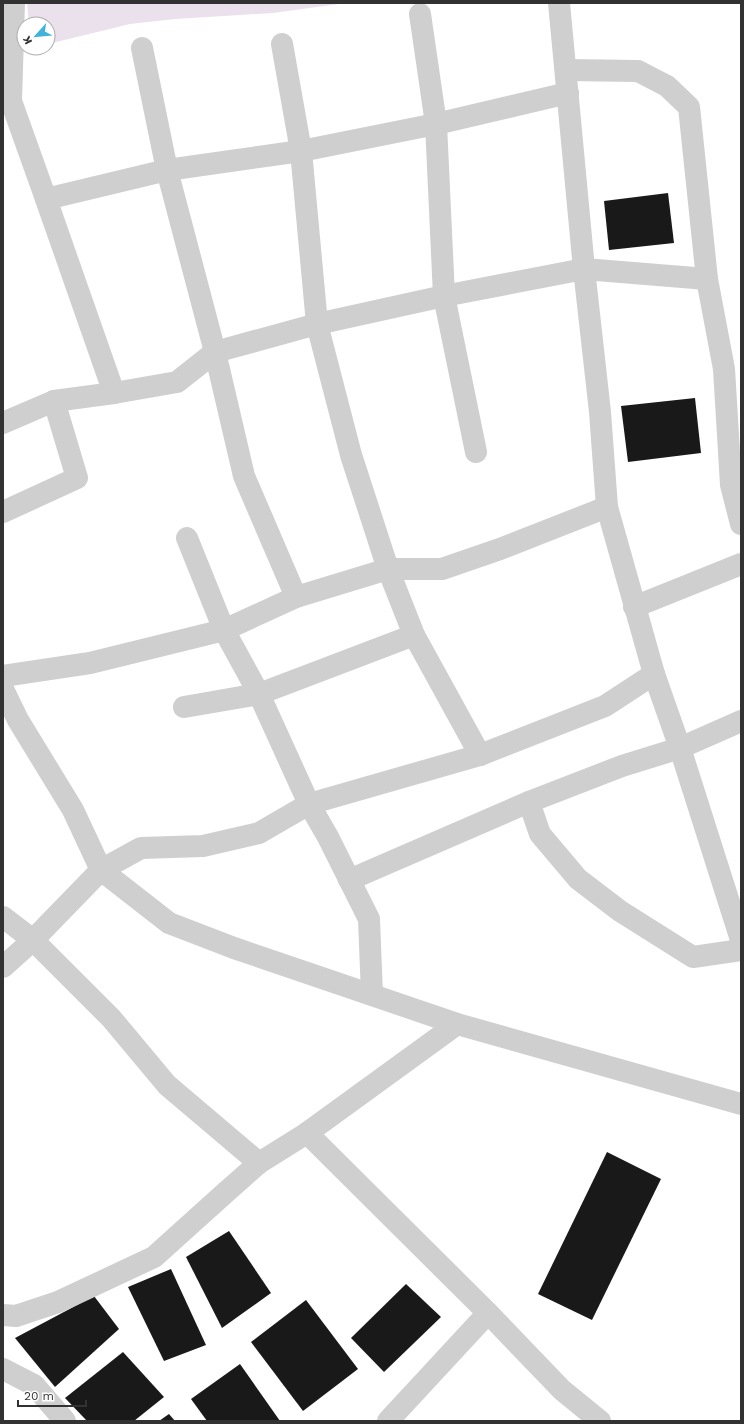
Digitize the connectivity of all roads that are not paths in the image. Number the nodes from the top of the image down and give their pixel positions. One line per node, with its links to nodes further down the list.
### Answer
1 (14, 3): 11 (street)
2 (559, 3): 6 (street)
3 (420, 14): 8 (street)
4 (282, 44): 9 (street)
5 (142, 48): 10 (street)
6 (566, 70): 7 (street); 13 (street)
7 (568, 93): 8 (street); 12 (street)
8 (436, 124): 9 (street); 14 (street)
9 (301, 151): 10 (street); 15 (street)
10 (167, 170): 11 (street); 16 (street)
11 (46, 199): 17 (street)
12 (584, 269): 13 (street); 14 (street); 21 (street)
13 (707, 279): 23 (street)
14 (444, 296): 15 (street); 20 (street)
15 (317, 324): 16 (street); 26 (street)
16 (215, 352): 17 (street); 27 (street)
17 (114, 393): 18 (street)
18 (54, 401): 19 (street); 22 (street)
19 (3, 423)
20 (476, 452)
21 (607, 507): 26 (street); 28 (street)
22 (3, 512)
23 (741, 524)
24 (187, 538): 29 (street)
25 (741, 564): 28 (street)
26 (388, 569): 27 (street); 30 (street)
27 (296, 597): 29 (street)
28 (634, 606): 31 (street)
29 (224, 630): 32 (street); 34 (street)
30 (414, 635): 34 (street); 38 (street)
31 (654, 674): 37 (street); 38 (street)
32 (3, 676)
33 (3, 689): 41 (street)
34 (259, 694): 35 (street); 40 (street)
35 (184, 707)
36 (741, 721): 37 (street)
37 (680, 748): 39 (street); 45 (street)
38 (480, 755): 40 (street)
39 (529, 802): 42 (street); 46 (street)
40 (308, 804): 41 (street); 42 (street)
41 (101, 870): 44 (street); 48 (street)
42 (349, 880): 48 (street)
43 (3, 918): 44 (street)
44 (32, 940): 47 (street); 52 (street)
45 (741, 940)
46 (741, 950)
47 (3, 967)
48 (372, 995): 49 (street)
49 (457, 1024): 50 (street); 51 (street)
50 (741, 1104)
51 (307, 1133): 52 (street); 53 (street)
52 (259, 1163): 54 (street)
53 (488, 1313): 57 (street); 58 (street)
54 (3, 1315)
55 (3, 1370): 56 (street)
56 (65, 1421)
57 (388, 1421)
58 (600, 1421)

